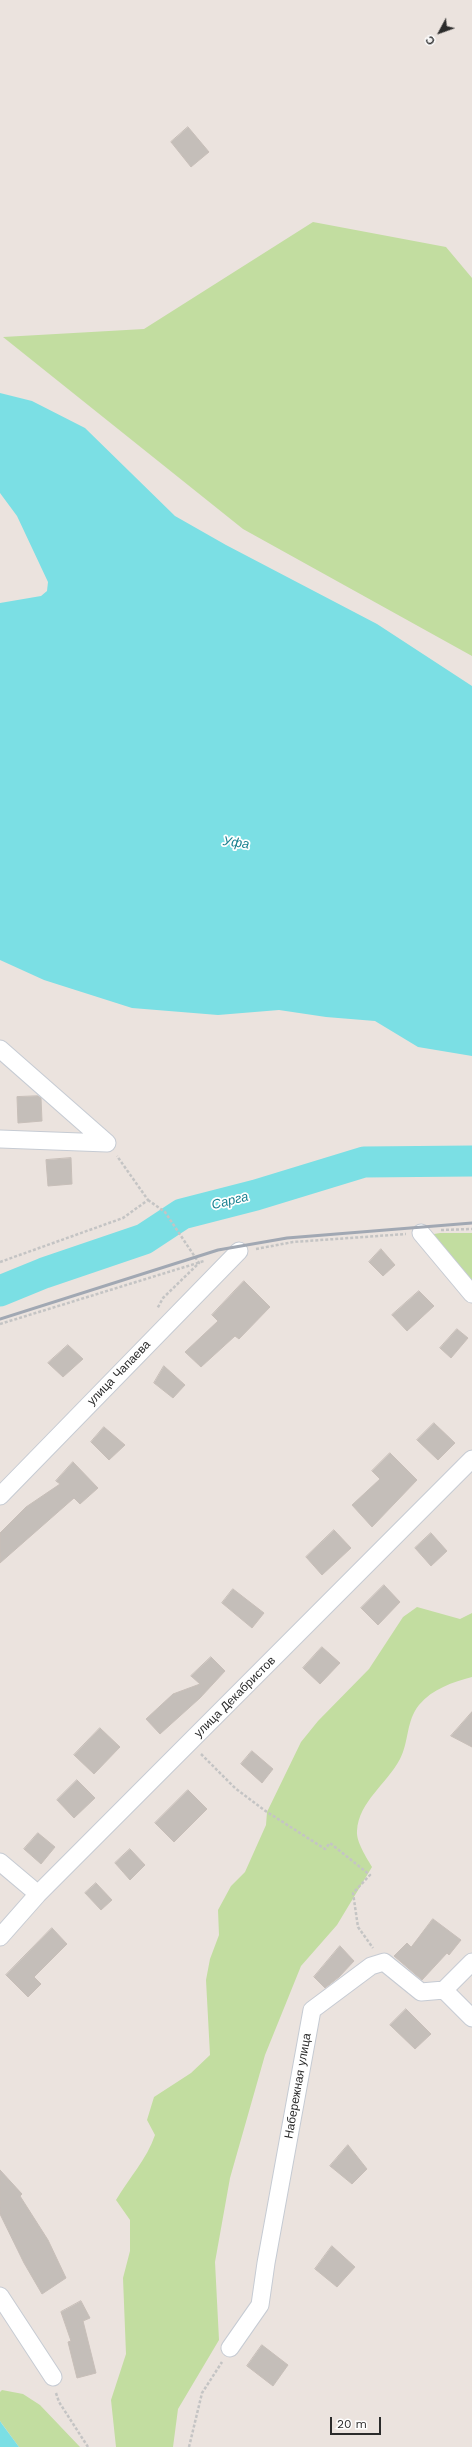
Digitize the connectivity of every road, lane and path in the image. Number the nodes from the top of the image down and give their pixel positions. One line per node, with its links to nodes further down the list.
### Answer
1 (0, 1049): 3 (street)
2 (0, 1139): 3 (street)
3 (107, 1143): 4 (path)
4 (148, 1200): 9 (path); 10 (path)
5 (472, 1229): 6 (path)
6 (421, 1233): 7 (path); 11 (street)
7 (239, 1251): 15 (street, улица Чапаева)
8 (206, 1261): 10 (path)
9 (0, 1262)
10 (199, 1263): 12 (path); 13 (path)
11 (472, 1294)
12 (156, 1311)
13 (0, 1324)
14 (472, 1459): 16 (street, улица Декабристов)
15 (0, 1496)
16 (190, 1743): 18 (street, улица Декабристов); 20 (path)
17 (0, 1862): 18 (street)
18 (38, 1894): 19 (street, улица Декабристов)
19 (0, 1937)
20 (384, 1962): 22 (street); 25 (street, Набережная улица)
21 (472, 1962): 22 (street)
22 (444, 1990): 23 (street)
23 (472, 2018)
24 (0, 2296): 26 (street)
25 (230, 2348): 28 (path)
26 (53, 2377): 27 (path)
27 (88, 2447)
28 (189, 2447)

